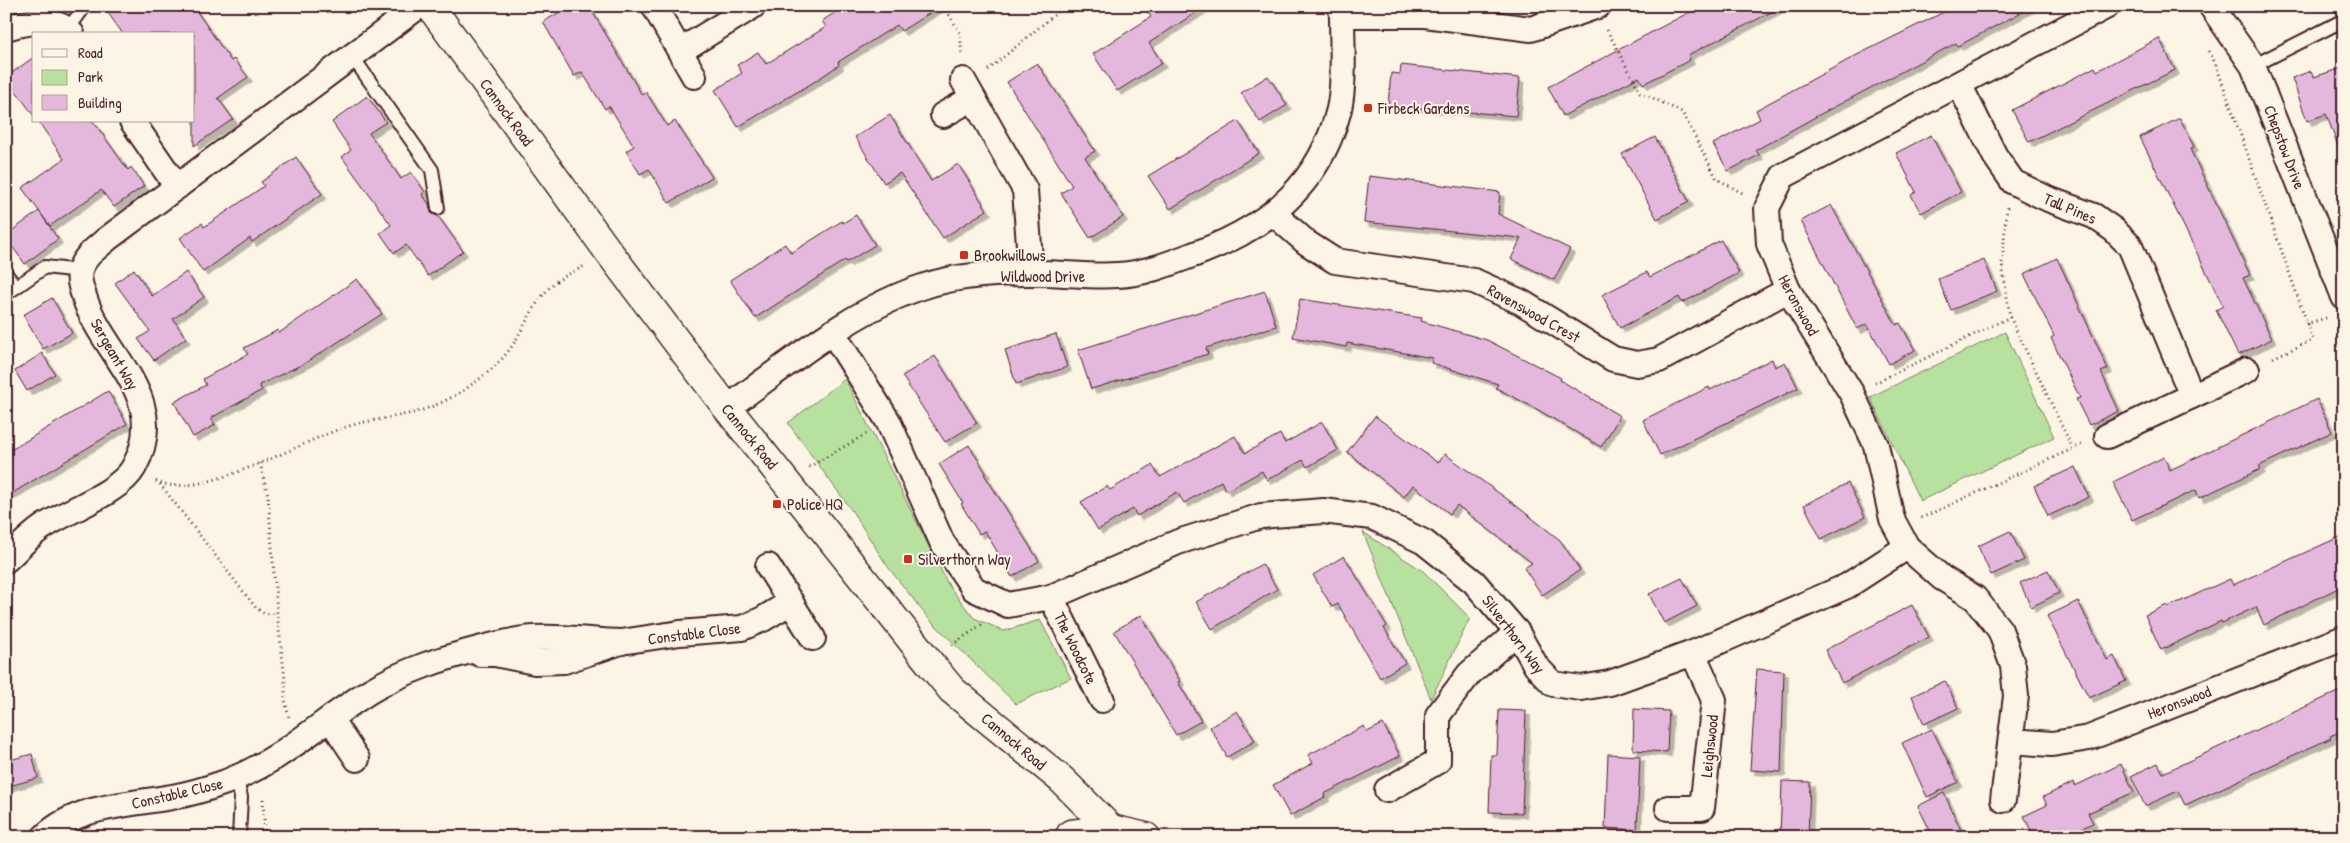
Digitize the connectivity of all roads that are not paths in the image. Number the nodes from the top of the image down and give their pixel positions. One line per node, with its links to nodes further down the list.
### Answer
1 (85, 6): 12 (lane)
2 (419, 6): 14 (street)
3 (430, 6): 32 (main road, Cannock Road)
4 (654, 6): 13 (street)
5 (753, 6): 13 (street)
6 (2107, 6): 17 (street, Heronswood)
7 (2211, 6): 15 (street, Chepstow Drive)
8 (1596, 7): 9 (street)
9 (1341, 11): 22 (street, Wildwood Drive)
10 (2344, 20): 15 (lane)
11 (6, 28): 12 (street)
12 (70, 32)
13 (680, 51): 16 (street)
14 (352, 56): 20 (street); 21 (lane)
15 (2253, 66): 27 (street, Chepstow Drive)
16 (694, 76)
17 (1959, 84): 26 (street, Heronswood); 31 (street, Tall Pines)
18 (943, 115): 24 (street)
19 (133, 122): 20 (street)
20 (177, 187): 23 (street)
21 (438, 208)
22 (1274, 214): 24 (street, Wildwood Drive); 26 (street, Ravenswood Crest)
23 (80, 272): 28 (lane); 35 (street, Sergeant Way)
24 (1031, 272): 29 (street, Wildwood Drive)
25 (6, 274): 28 (lane)
26 (1788, 290): 34 (street, Heronswood)
27 (2339, 290)
28 (11, 291)
29 (833, 333): 32 (street, Wildwood Drive); 37 (street, Silverthorn Way)
30 (2247, 370): 31 (street)
31 (2192, 396): 33 (street)
32 (727, 408): 51 (main road, Cannock Road)
33 (2107, 436)
34 (1906, 547): 42 (street, Silverthorn Way); 45 (street, Heronswood)
35 (6, 560)
36 (768, 566): 38 (street)
37 (1051, 597): 39 (street, Silverthorn Way); 43 (street, The Woodcote)
38 (791, 602): 40 (street); 44 (street, Constable Close)
39 (1517, 632): 42 (street, Silverthorn Way); 48 (street)
40 (813, 638)
41 (2344, 638): 45 (street, Heronswood)
42 (1693, 653): 50 (street, Leighswood)
43 (1102, 700)
44 (331, 720): 46 (street); 47 (street, Constable Close)
45 (2010, 740): 49 (street, Heronswood)
46 (358, 759)
47 (236, 777): 52 (street, Constable Close); 53 (lane)
48 (1387, 790)
49 (2003, 800)
50 (1668, 808)
51 (1111, 833): 54 (main road); 55 (main road)
52 (44, 837)
53 (239, 837)
54 (1069, 837)
55 (1146, 837)

